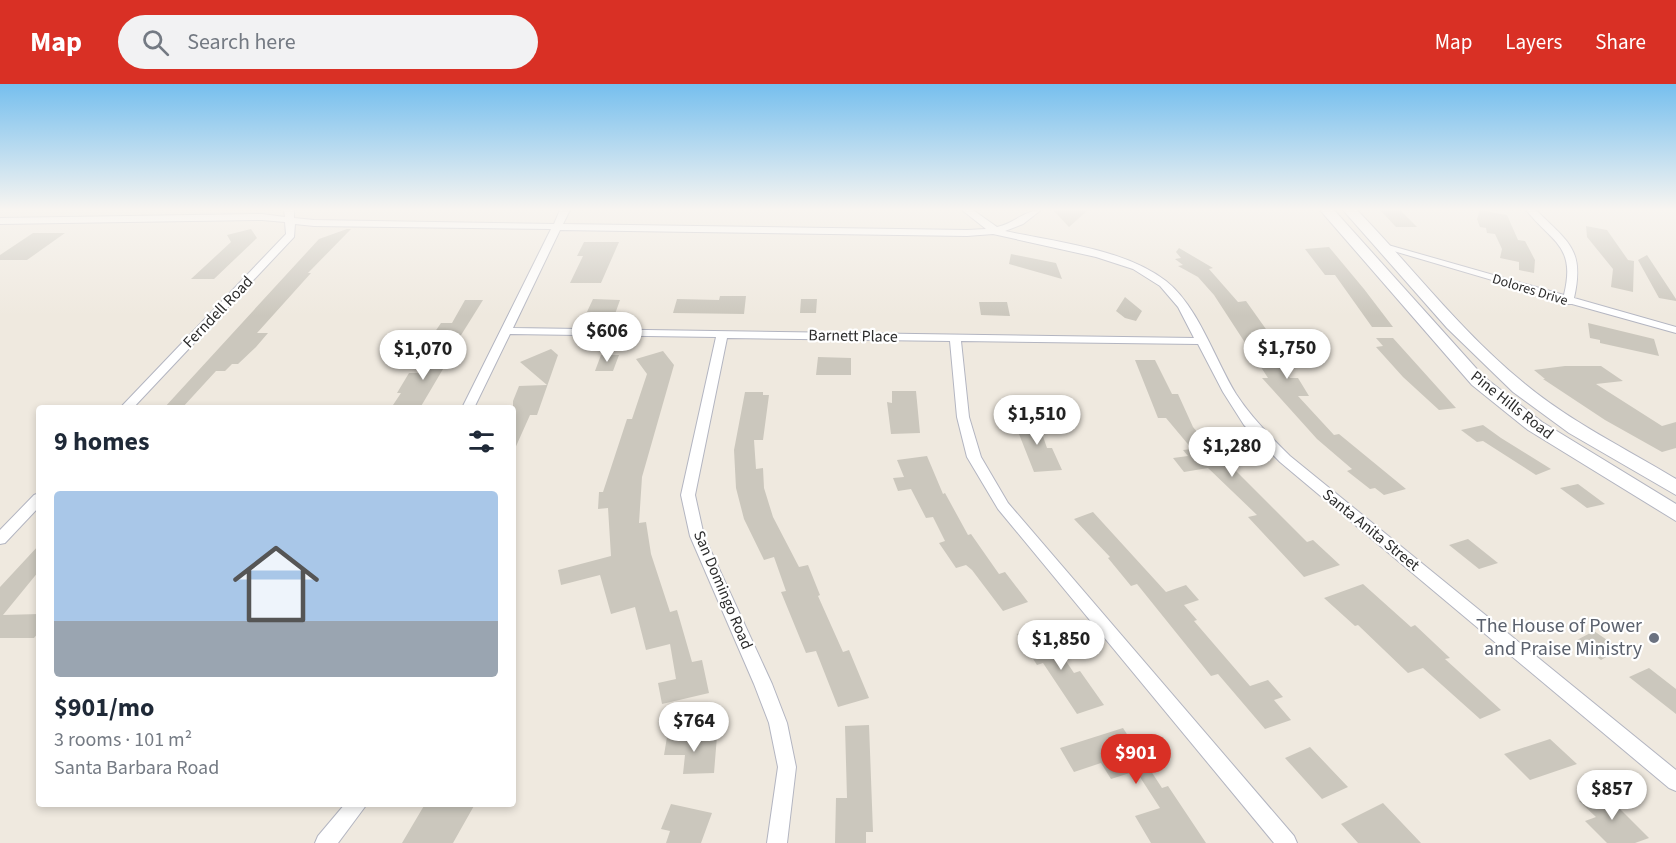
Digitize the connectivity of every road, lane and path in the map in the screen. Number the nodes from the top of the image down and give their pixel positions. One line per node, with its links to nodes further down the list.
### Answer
1 (281, 245): 14 (street, Ferndell Road)
2 (547, 245): 10 (street)
3 (1059, 245): 13 (street, Santa Anita Street)
4 (1358, 245): 18 (main road, Pine Hills Road)
5 (1383, 245): 7 (main road, Pine Hills Road)
6 (1562, 245): 8 (street)
7 (1385, 248): 8 (street, Dolores Drive); 16 (main road, Pine Hills Road)
8 (1568, 302): 9 (street, Dolores Drive)
9 (1676, 330)
10 (507, 331): 11 (street, Barnett Place); 15 (street)
11 (722, 335): 12 (street, Barnett Place); 23 (street, San Domingo Road)
12 (955, 337): 13 (street, Barnett Place); 24 (street)
13 (1200, 341): 20 (street, Santa Anita Street)
14 (129, 405)
15 (470, 405)
16 (1676, 488)
17 (36, 501): 19 (street)
18 (1676, 514)
19 (0, 538)
20 (1676, 782)
21 (355, 807): 22 (street)
22 (325, 843)
23 (777, 843)
24 (1287, 843)

